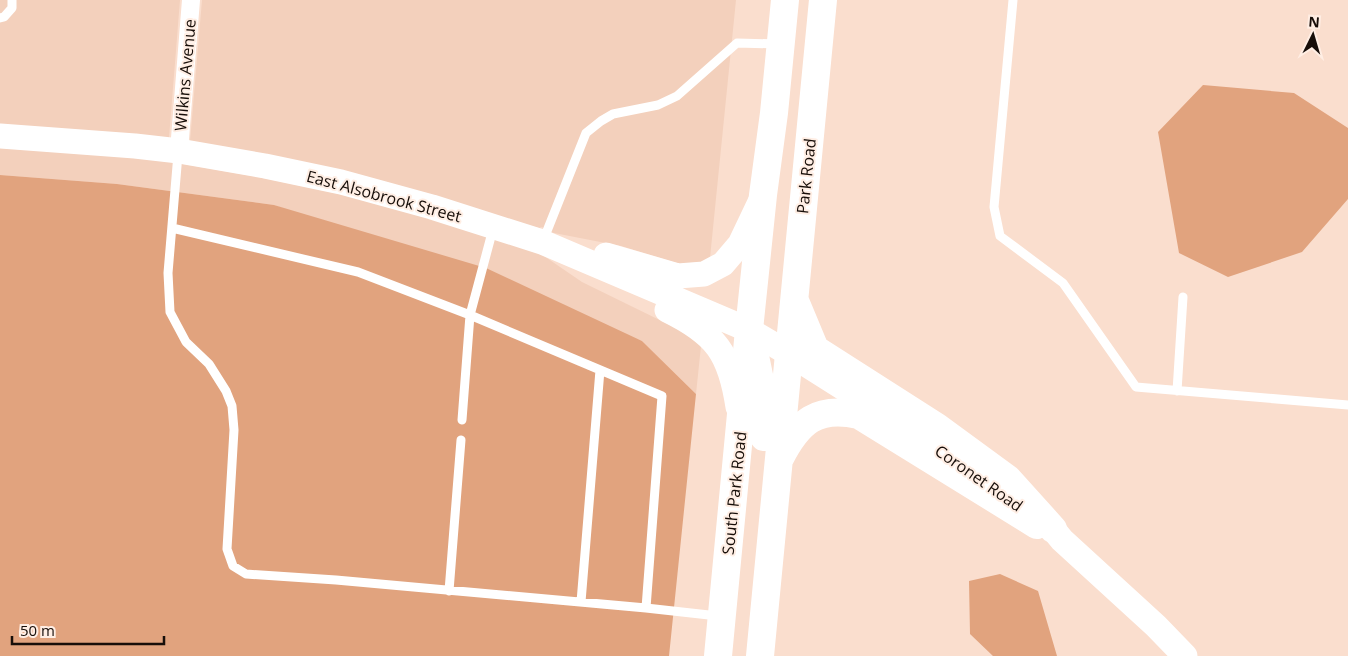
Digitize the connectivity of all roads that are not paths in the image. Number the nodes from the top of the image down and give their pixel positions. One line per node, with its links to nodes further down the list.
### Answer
1 (12, 0): 7 (lane)
2 (191, 0): 11 (street, Wilkins Avenue)
3 (786, 0): 9 (main road); 20 (main road)
4 (815, 0): 8 (main road)
5 (823, 0): 8 (main road, Park Road)
6 (1013, 0): 22 (lane)
7 (0, 18)
8 (820, 27): 17 (main road, Park Road)
9 (780, 44): 12 (main road); 15 (lane)
10 (0, 136): 11 (street, East Alsobrook Street)
11 (178, 151): 13 (street, East Alsobrook Street); 14 (lane)
12 (763, 195): 15 (street); 19 (main road)
13 (494, 226): 15 (street, East Alsobrook Street); 18 (lane)
14 (172, 228): 18 (lane); 29 (lane)
15 (544, 242): 19 (street, East Alsobrook Street); 25 (street)
16 (1183, 296): 22 (lane)
17 (794, 297): 20 (main road, Park Road); 28 (main road)
18 (470, 315): 21 (lane); 24 (lane)
19 (749, 330): 20 (street, Coronet Road); 25 (main road, South Park Road); 34 (main road)
20 (788, 353): 27 (main road); 28 (street, Coronet Road)
21 (600, 370): 30 (lane); 31 (lane)
22 (1177, 391): 23 (lane)
23 (1348, 405)
24 (462, 420)
25 (740, 424): 32 (main road, South Park Road)
26 (461, 440): 29 (lane)
27 (778, 461): 28 (main road); 35 (main road)
28 (1057, 535): 36 (street, Coronet Road)
29 (449, 591): 30 (lane)
30 (581, 602): 31 (lane)
31 (646, 608): 32 (lane)
32 (722, 616): 33 (main road, South Park Road)
33 (718, 656)
34 (754, 656)
35 (760, 656)
36 (1185, 656)

